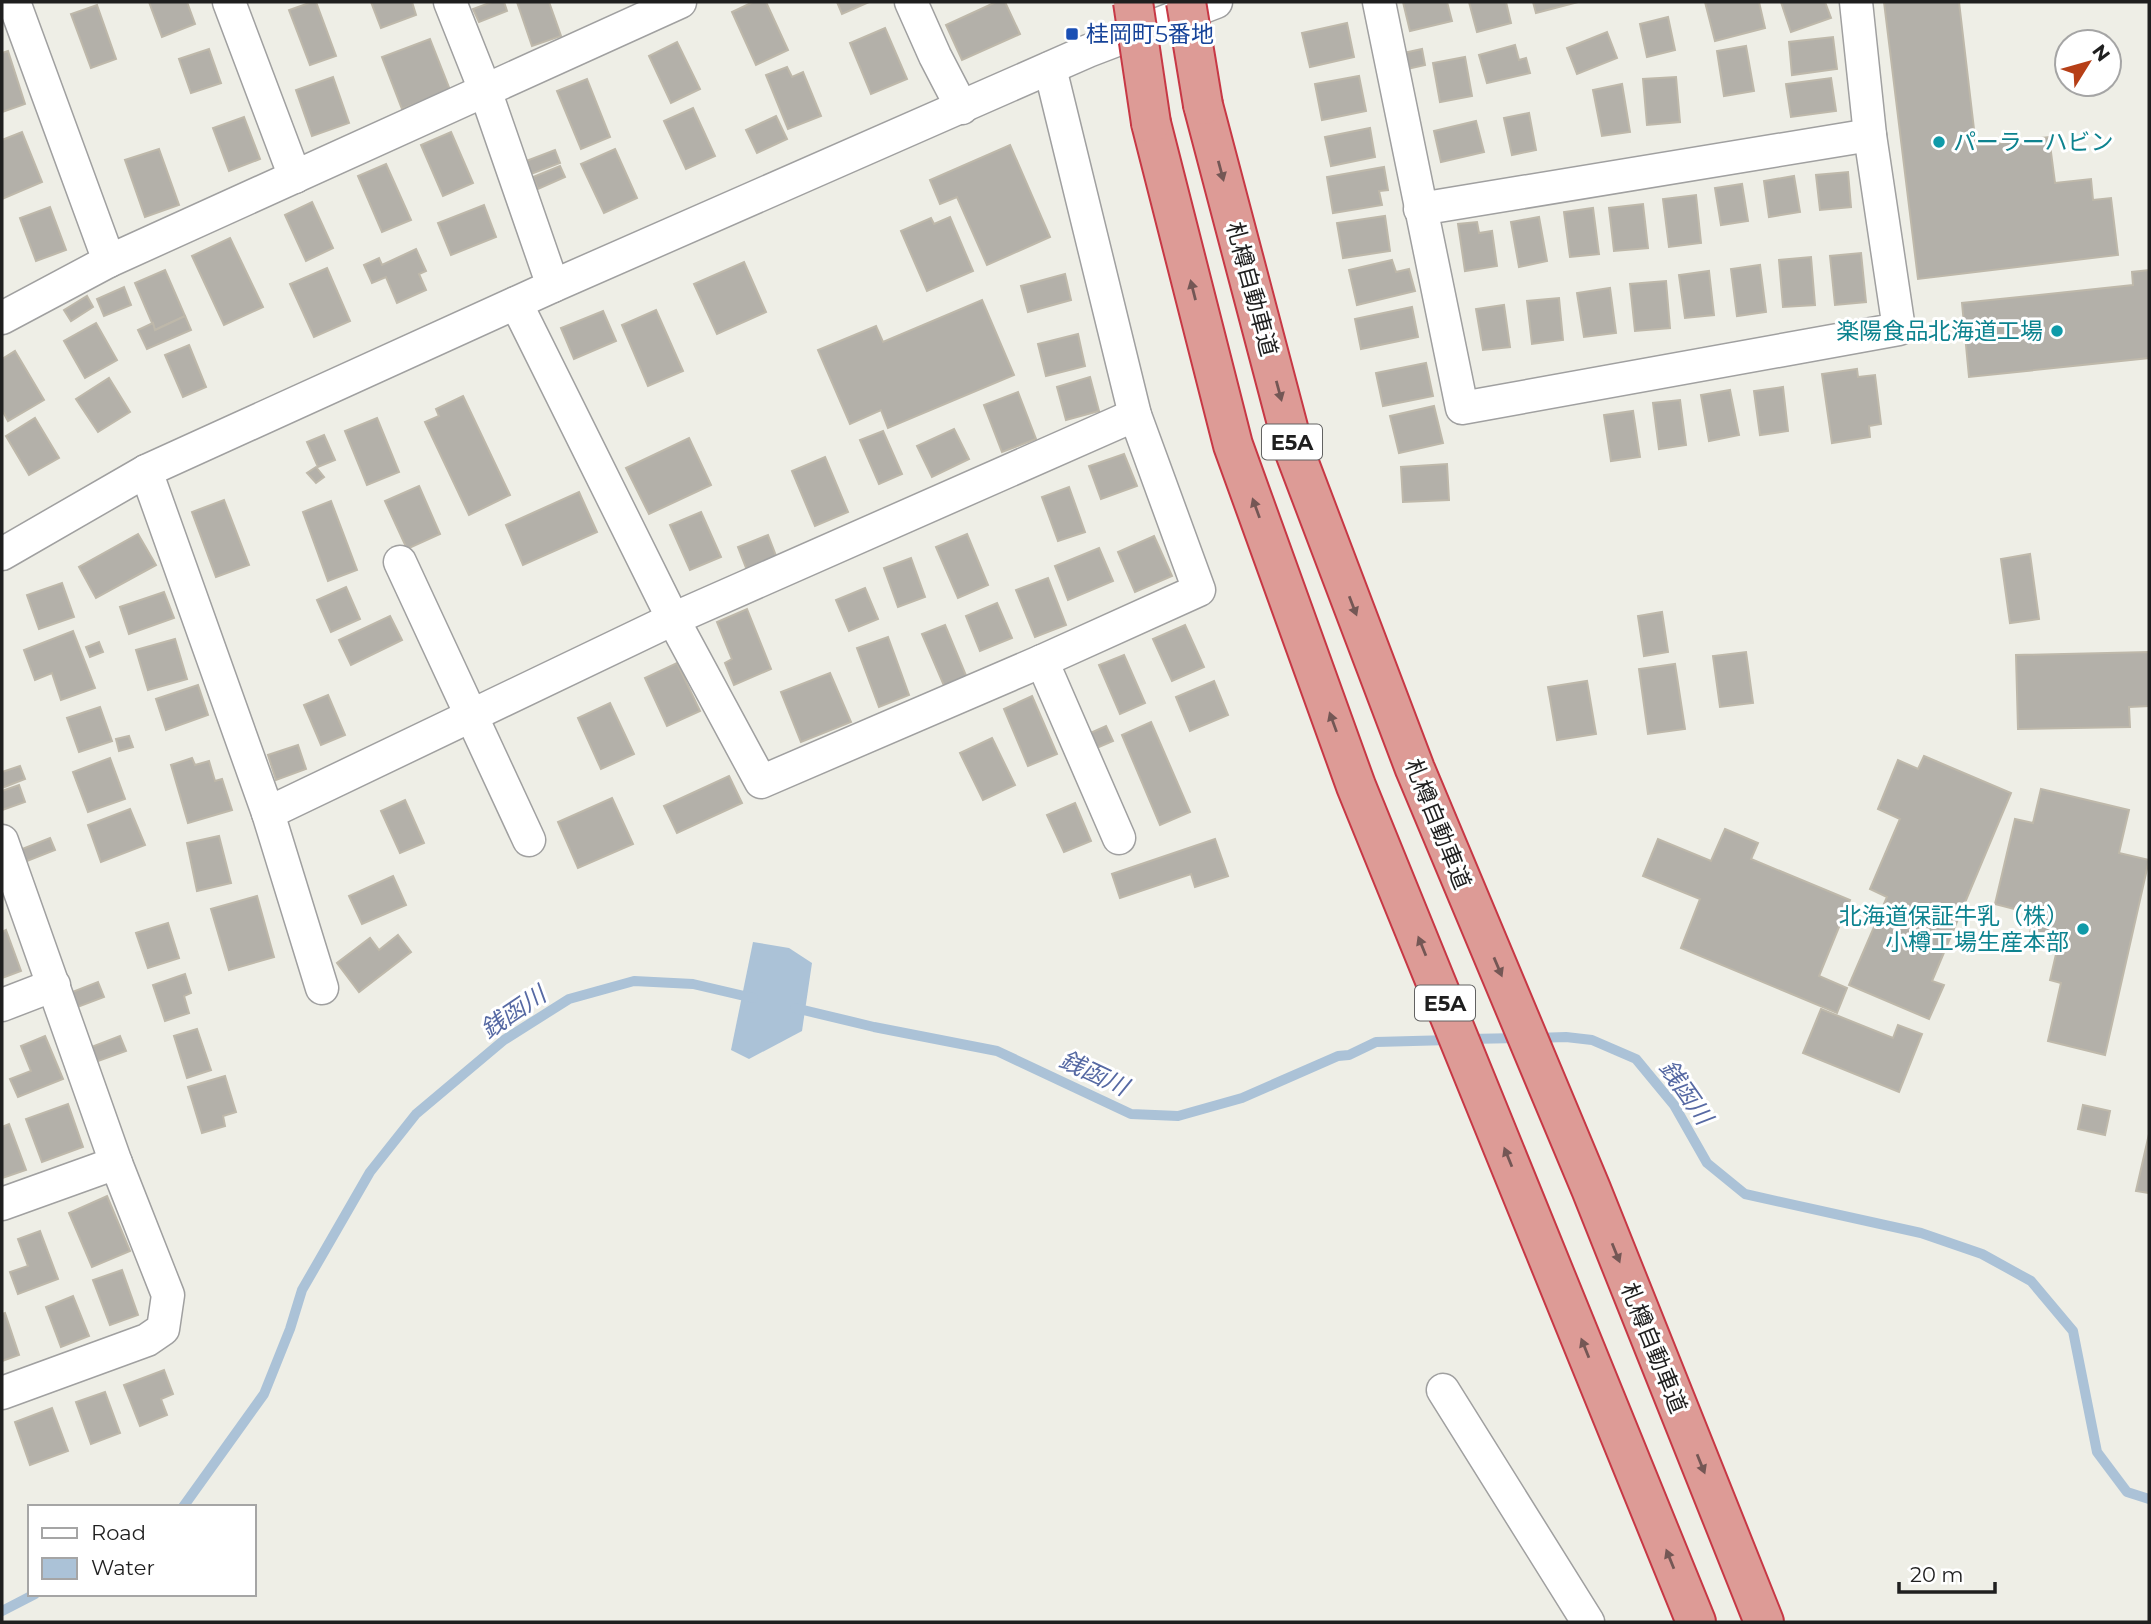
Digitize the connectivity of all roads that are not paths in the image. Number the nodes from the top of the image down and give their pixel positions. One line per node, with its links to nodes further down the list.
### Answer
1 (13, 2): 17 (street)
2 (229, 2): 15 (street)
3 (450, 2): 12 (street)
4 (680, 2): 12 (street)
5 (911, 2): 13 (street)
6 (1133, 2): 40 (highway, E5A, one-way to 6, bridge)
7 (1186, 2): 41 (highway, 札樽自動車道 / E5A, one-way to 41, bridge)
8 (1216, 2): 11 (street)
9 (1379, 2): 16 (street)
10 (1856, 2): 14 (street)
11 (1050, 68): 13 (street); 21 (street)
12 (485, 90): 15 (street); 18 (street)
13 (962, 108): 18 (street)
14 (1870, 135): 16 (street); 16 (street)
15 (295, 177): 17 (street)
16 (1420, 209)
17 (109, 261): 20 (street)
18 (553, 286): 19 (street)
19 (516, 303): 22 (street); 25 (street)
20 (2, 318)
21 (1135, 415): 25 (street); 26 (street)
22 (146, 471): 23 (street); 28 (street)
23 (2, 554)
24 (400, 562): 27 (street)
25 (673, 619): 26 (street); 27 (street)
26 (1042, 660): 29 (street)
27 (471, 715): 28 (street); 30 (street)
28 (268, 813): 33 (street)
29 (1119, 838)
30 (530, 840)
31 (2, 841): 32 (street)
32 (54, 985): 34 (street); 35 (street)
33 (322, 988)
34 (2, 1004)
35 (116, 1163): 36 (street); 38 (street)
36 (2, 1204)
37 (1443, 1391): 39 (street)
38 (2, 1393)
39 (1588, 1622)
40 (1696, 1622)
41 (1764, 1622)

